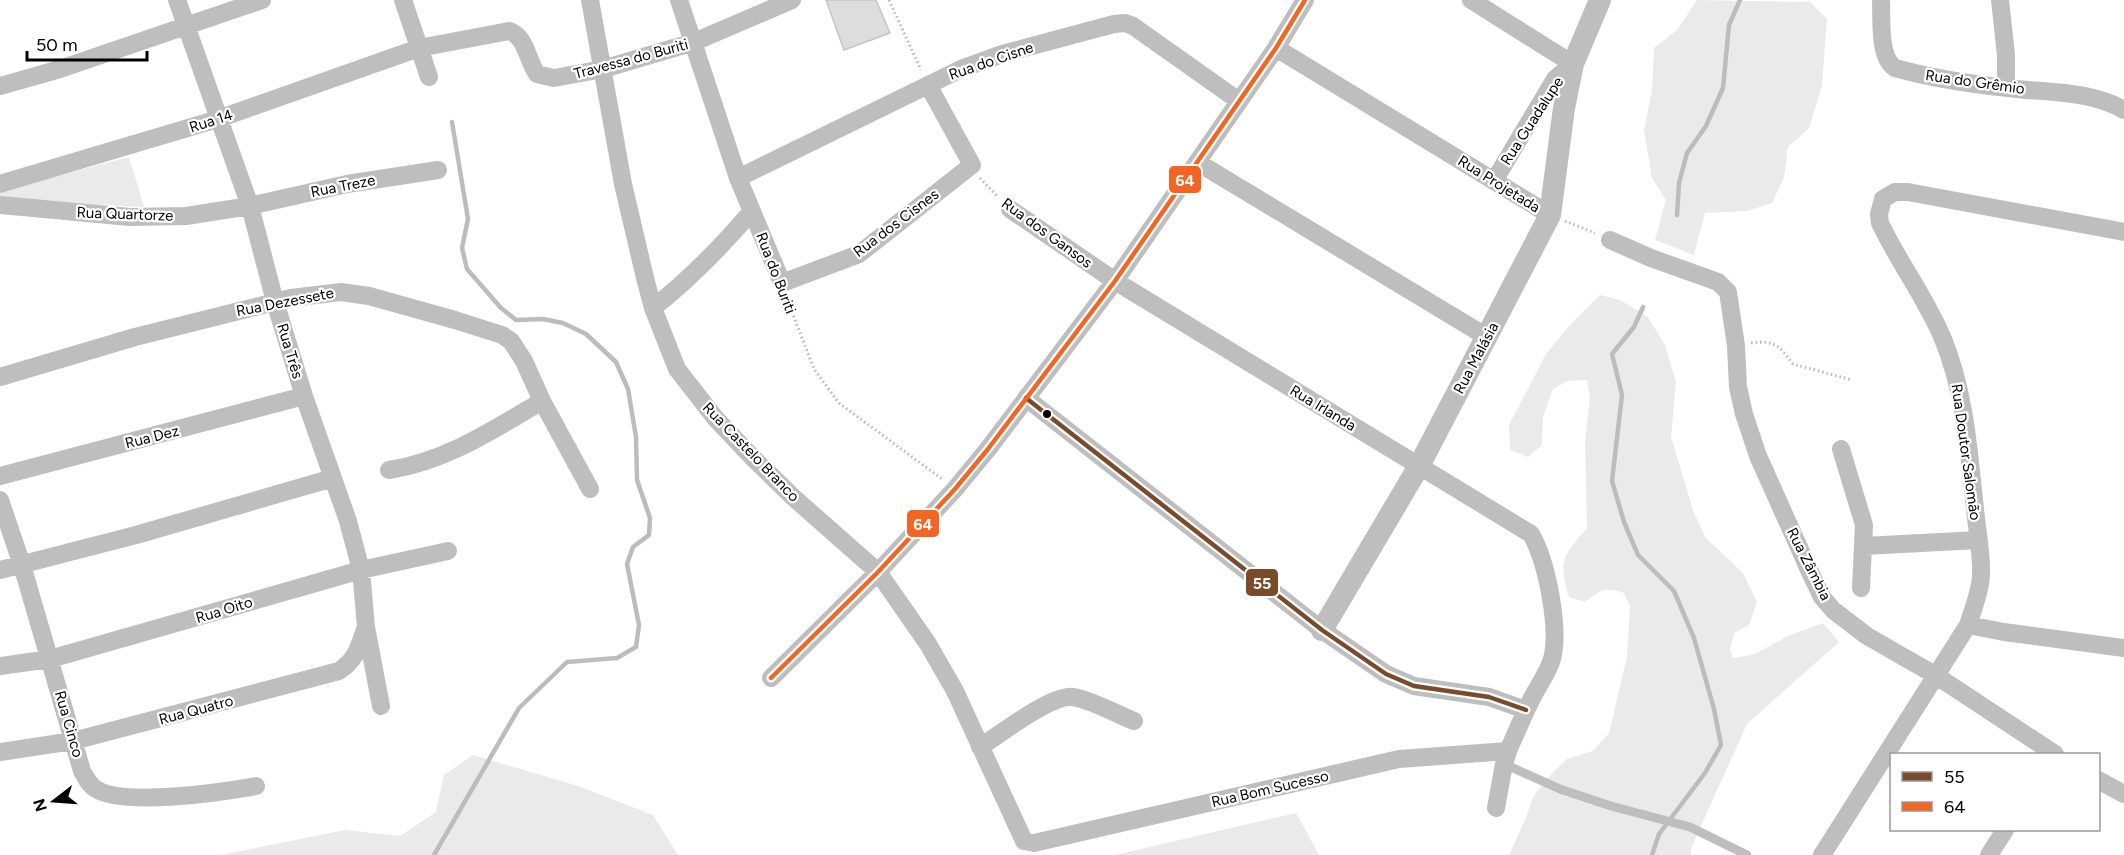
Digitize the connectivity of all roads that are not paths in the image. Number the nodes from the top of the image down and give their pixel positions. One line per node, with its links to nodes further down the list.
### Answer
1 (177, 0): 12 (street, Rua Três)
2 (262, 0): 12 (street)
3 (403, 0): 14 (street)
4 (590, 0): 17 (street, Rua Castelo Branco)
5 (679, 0): 13 (street, Rua do Buriti)
6 (792, 0): 13 (street, Travessa do Buriti)
7 (1305, 0): 15 (street)
8 (1471, 0): 16 (street)
9 (1600, 0): 16 (street, Rua Malásia)
10 (1881, 0): 21 (street, Rua do Grêmio)
11 (2000, 0): 21 (street)
12 (186, 26): 20 (street); 24 (street, Rua Três)
13 (694, 42): 17 (street, Travessa do Buriti); 27 (street, Rua do Buriti)
14 (419, 48): 17 (street, Travessa do Buriti); 18 (street); 24 (street, Rua 14)
15 (1276, 48): 22 (street); 28 (street, Rua Projetada)
16 (1573, 64): 28 (street, Rua Guadalupe); 34 (street, Rua Malásia)
17 (603, 69): 40 (street, Rua Castelo Branco)
18 (429, 77)
19 (928, 85): 22 (street, Rua do Cisne); 27 (street, Rua do Cisne); 38 (street, Rua dos Cisnes)
20 (0, 86)
21 (2006, 88): 23 (street, Rua do Grêmio)
22 (1239, 101): 25 (street)
23 (2124, 110)
24 (218, 119): 29 (street, Rua 14); 31 (street, Rua Três)
25 (1197, 162): 37 (street); 41 (street)
26 (438, 170): 31 (street, Rua Treze)
27 (738, 178): 33 (street, Rua do Buriti)
28 (1494, 181): 34 (street, Rua Projetada)
29 (0, 184)
30 (0, 205): 31 (street, Rua Quartorze)
31 (250, 207): 39 (street, Rua Três)
32 (1010, 209): 37 (street, Rua dos Gansos)
33 (751, 212): 38 (street, Rua do Buriti); 40 (street)
34 (1550, 215): 41 (street, Rua Malásia)
35 (2124, 232): 53 (street, Rua Doutor Salomão)
36 (1610, 240): 67 (street, Rua Zâmbia)
37 (1115, 281): 44 (street); 47 (street, Rua Irlanda)
38 (782, 283)
39 (274, 302): 42 (street, Rua Dezessete); 43 (street, Rua Três); 45 (street, Rua Dezessete)
40 (653, 308): 59 (street, Rua Castelo Branco)
41 (1487, 337): 47 (street, Rua Malásia)
42 (0, 377)
43 (304, 396): 49 (street, Rua Dez); 50 (street, Rua Três)
44 (1026, 398): 59 (street); 63 (street)
45 (542, 401): 48 (street); 51 (street, Rua Dezessete)
46 (1841, 449): 54 (street)
47 (1419, 466): 63 (street, Rua Malásia); 70 (street, Rua Irlanda)
48 (389, 470)
49 (0, 476)
50 (333, 478): 56 (street); 58 (street, Rua Três)
51 (591, 489)
52 (0, 500): 56 (street, Rua Cinco)
53 (1978, 540): 54 (street); 61 (street, Rua Doutor Salomão)
54 (1864, 546): 60 (street)
55 (448, 551): 58 (street, Rua Oito)
56 (22, 566): 57 (street); 65 (street, Rua Cinco)
57 (0, 570)
58 (361, 570): 62 (street, Rua Três); 65 (street, Rua Oito)
59 (878, 572): 68 (street); 73 (street, Rua Castelo Branco)
60 (1861, 588)
61 (1968, 624): 64 (street); 67 (street, Rua Doutor Salomão)
62 (366, 627): 69 (street, Rua Três); 72 (street, Rua Quatro)
63 (1322, 630): 70 (street)
64 (2124, 648)
65 (50, 659): 66 (street, Rua Oito); 72 (street, Rua Cinco)
66 (0, 666)
67 (1935, 675): 75 (street, Rua Zâmbia); 84 (street, Rua Doutor Salomão)
68 (771, 678)
69 (381, 706)
70 (1526, 710): 76 (street)
71 (1134, 721): 73 (street)
72 (73, 741): 74 (street, Rua Quatro); 78 (street, Rua Cinco)
73 (980, 747): 82 (street, Rua Castelo Branco)
74 (0, 752)
75 (2052, 753)
76 (1506, 757): 80 (street); 82 (street, Rua Bom Sucesso); 83 (lane)
77 (2100, 781): 79 (street)
78 (256, 786)
79 (2124, 794)
80 (1496, 808)
81 (2004, 831): 85 (street)
82 (1034, 843)
83 (1747, 855)
84 (1822, 855)
85 (1989, 855)

